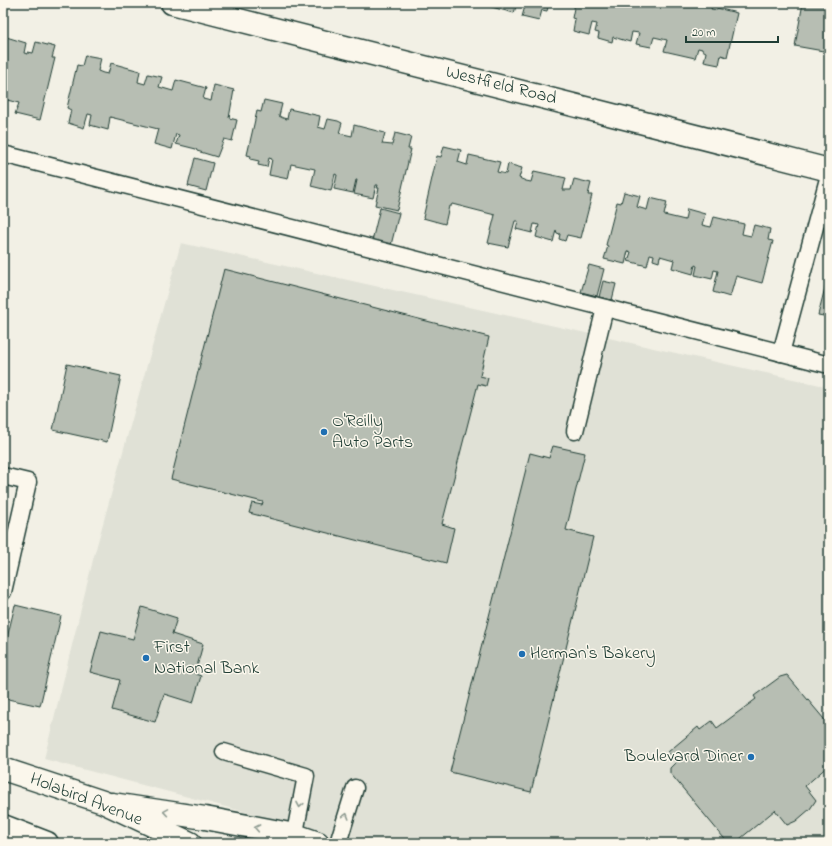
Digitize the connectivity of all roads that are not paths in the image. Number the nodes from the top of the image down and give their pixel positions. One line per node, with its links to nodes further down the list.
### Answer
1 (172, 3): 3 (street, Westfield Road)
2 (3, 154): 5 (lane)
3 (829, 170)
4 (829, 175): 6 (lane)
5 (605, 308): 6 (lane); 8 (lane)
6 (781, 353): 7 (lane)
7 (829, 366)
8 (575, 431)
9 (3, 476): 10 (lane)
10 (3, 591)
11 (224, 752): 16 (lane, one-way to 16)
12 (3, 770): 14 (street, Holabird Avenue)
13 (355, 788): 20 (lane, one-way to 13)
14 (103, 802): 16 (street, one-way to 14); 18 (street, Holabird Avenue)
15 (3, 826): 17 (street)
16 (294, 839): 19 (street)
17 (46, 843)
18 (190, 843)
19 (318, 843)
20 (338, 843)

